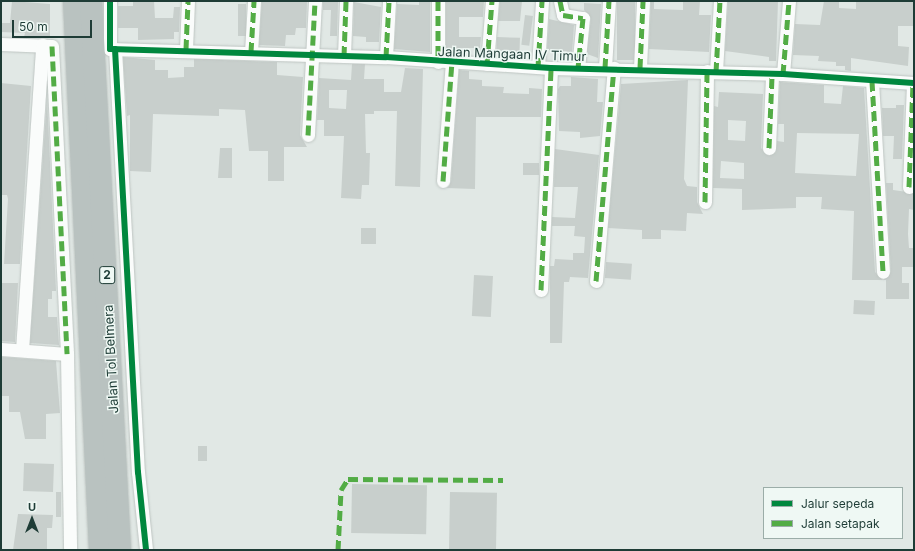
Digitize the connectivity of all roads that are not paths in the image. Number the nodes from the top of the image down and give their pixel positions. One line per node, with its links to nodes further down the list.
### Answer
1 (74, 1): 48 (highway, Jalan Tol Belmera / 2)
2 (91, 1): 49 (highway, Jalan Tol Belmera / 2)
3 (110, 1): 19 (street)
4 (188, 1): 20 (street)
5 (254, 1): 21 (street)
6 (315, 1): 22 (street)
7 (346, 1): 23 (street)
8 (389, 1): 24 (street)
9 (438, 1): 25 (street)
10 (492, 1): 27 (street)
11 (542, 1): 28 (street)
12 (560, 1): 29 (street)
13 (609, 1): 30 (street)
14 (643, 1): 31 (street)
15 (720, 1): 32 (street)
16 (789, 1): 33 (street)
17 (1, 44): 18 (street)
18 (50, 46): 45 (street); 46 (street)
19 (112, 48): 20 (street, Jalan Mangaan IV Timur); 50 (street)
20 (186, 49): 21 (street, Jalan Mangaan IV Timur)
21 (251, 52): 22 (street, Jalan Mangaan IV Timur)
22 (311, 55): 23 (street, Jalan Mangaan IV Timur); 36 (street)
23 (344, 56): 24 (street, Jalan Mangaan IV Timur)
24 (386, 57): 25 (street, Jalan Mangaan IV Timur)
25 (438, 62): 26 (street, Jalan Mangaan IV Timur)
26 (452, 62): 27 (street, Jalan Mangaan IV Timur); 38 (street)
27 (487, 64): 28 (street, Jalan Mangaan IV Timur)
28 (544, 68): 29 (street, Jalan Mangaan IV Timur); 43 (street)
29 (578, 68): 30 (street, Jalan Mangaan IV Timur)
30 (610, 68): 31 (street, Jalan Mangaan IV Timur); 42 (street)
31 (640, 68): 32 (street, Jalan Mangaan IV Timur)
32 (712, 72): 33 (street, Jalan Mangaan IV Timur); 40 (street)
33 (778, 74): 34 (street, Jalan Mangaan IV Timur); 37 (street)
34 (872, 81): 35 (street, Jalan Mangaan IV Timur); 41 (street)
35 (913, 83): 39 (street)
36 (308, 135)
37 (769, 148)
38 (443, 181)
39 (909, 187)
40 (705, 202)
41 (883, 272)
42 (596, 281)
43 (541, 290)
44 (1, 349): 45 (street)
45 (22, 350): 46 (street)
46 (67, 354): 47 (street)
47 (70, 550)
48 (100, 550)
49 (120, 550)
50 (146, 550)

